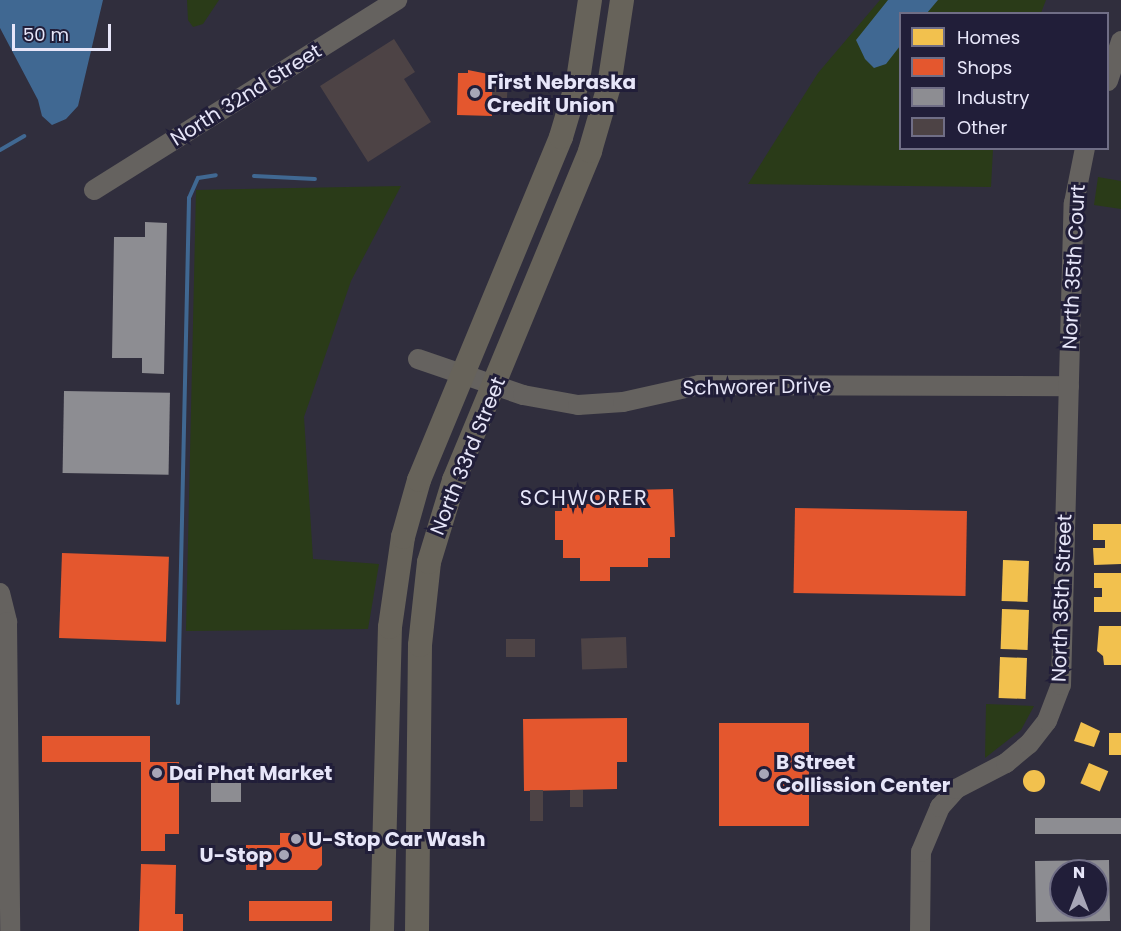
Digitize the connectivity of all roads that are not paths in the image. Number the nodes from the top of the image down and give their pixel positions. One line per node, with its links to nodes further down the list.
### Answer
1 (397, 0): 7 (street, North 32nd Street)
2 (590, 0): 9 (main road, North 33rd Street)
3 (622, 0): 11 (main road, North 33rd Street)
4 (1121, 41): 5 (street)
5 (1109, 75)
6 (1085, 150): 10 (street, North 35th Court)
7 (94, 190)
8 (418, 359): 9 (street, Schworer Drive)
9 (462, 376): 11 (street, Schworer Drive); 13 (main road, North 33rd Street)
10 (1069, 386): 11 (street, Schworer Drive); 18 (street, North 35th Street)
11 (495, 387): 14 (main road, North 33rd Street)
12 (0, 593): 15 (street)
13 (389, 651): 14 (main road); 16 (main road, North 33rd Street)
14 (419, 719): 17 (main road, North 33rd Street)
15 (10, 931)
16 (382, 931)
17 (417, 931)
18 (920, 931)

